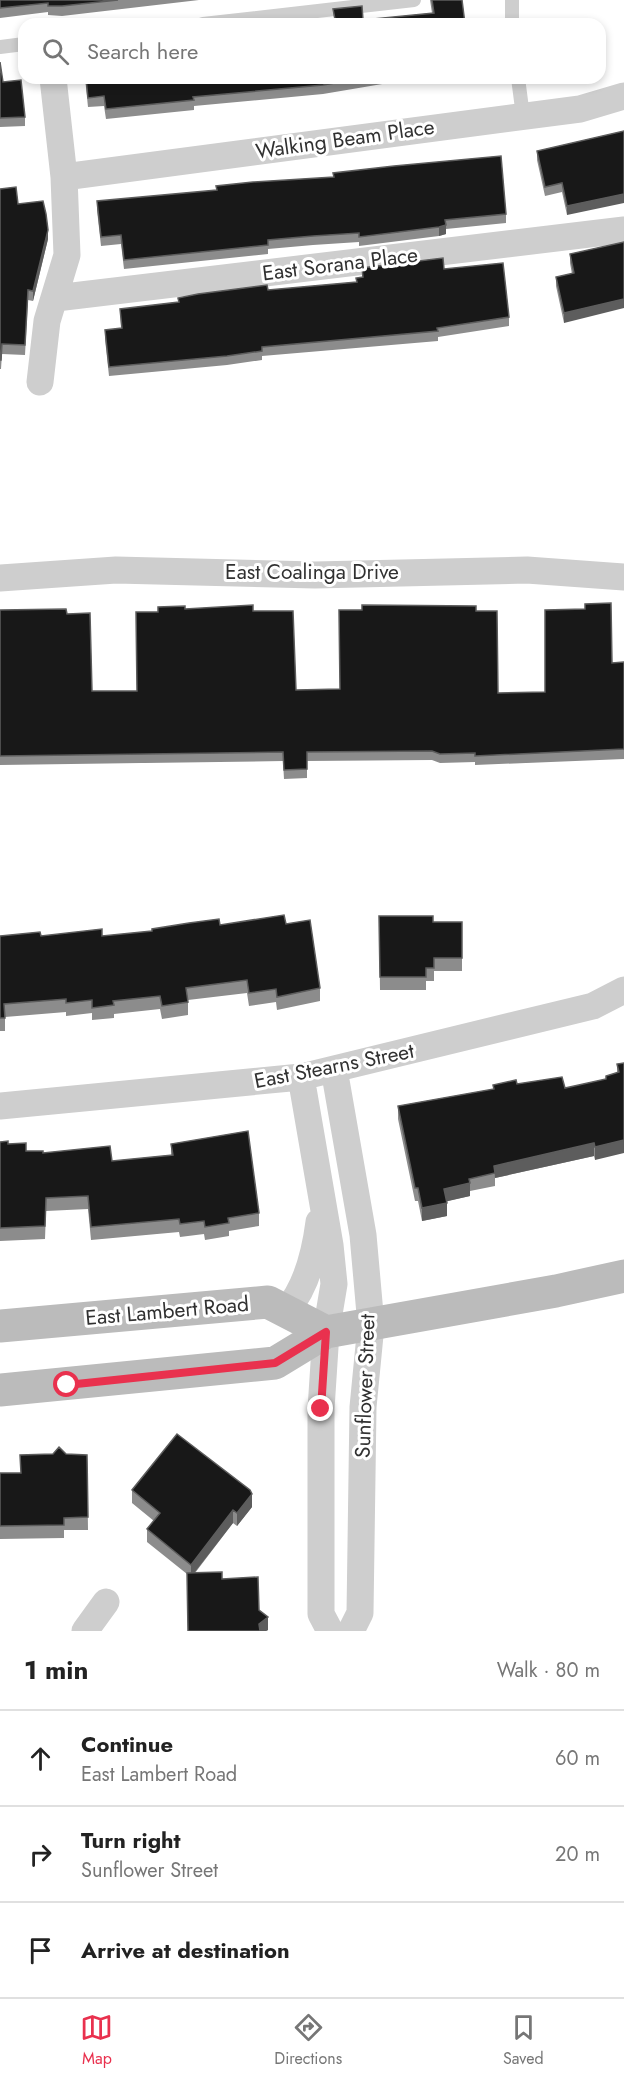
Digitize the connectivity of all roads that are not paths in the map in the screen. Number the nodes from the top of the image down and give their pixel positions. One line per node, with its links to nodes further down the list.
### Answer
1 (414, 0): 3 (lane)
2 (512, 0): 4 (lane)
3 (256, 18)
4 (512, 18)
5 (18, 45): 6 (lane)
6 (0, 47)
7 (55, 84): 11 (street)
8 (519, 84): 10 (lane)
9 (624, 96): 10 (street, Walking Beam Place)
10 (523, 116): 11 (street, Walking Beam Place)
11 (64, 177): 13 (street)
12 (624, 230): 13 (street, East Sorana Place)
13 (56, 298): 14 (street)
14 (40, 382)
15 (624, 577): 16 (street, East Coalinga Drive)
16 (0, 578)
17 (624, 990): 18 (street, East Stearns Street)
18 (334, 1069): 19 (street, East Stearns Street); 24 (street, Sunflower Street)
19 (302, 1077): 20 (street, East Stearns Street); 21 (street, Sunflower Street)
20 (0, 1106)
21 (322, 1197): 23 (street); 26 (street, Sunflower Street)
22 (624, 1276): 24 (main road)
23 (286, 1311): 25 (main road, East Lambert Road); 26 (main road, East Lambert Road)
24 (371, 1324): 26 (main road); 31 (street, Sunflower Street)
25 (0, 1326)
26 (326, 1332): 27 (main road); 30 (street, Sunflower Street)
27 (0, 1390)
28 (106, 1602): 29 (street)
29 (85, 1631)
30 (330, 1631)
31 (351, 1631)

